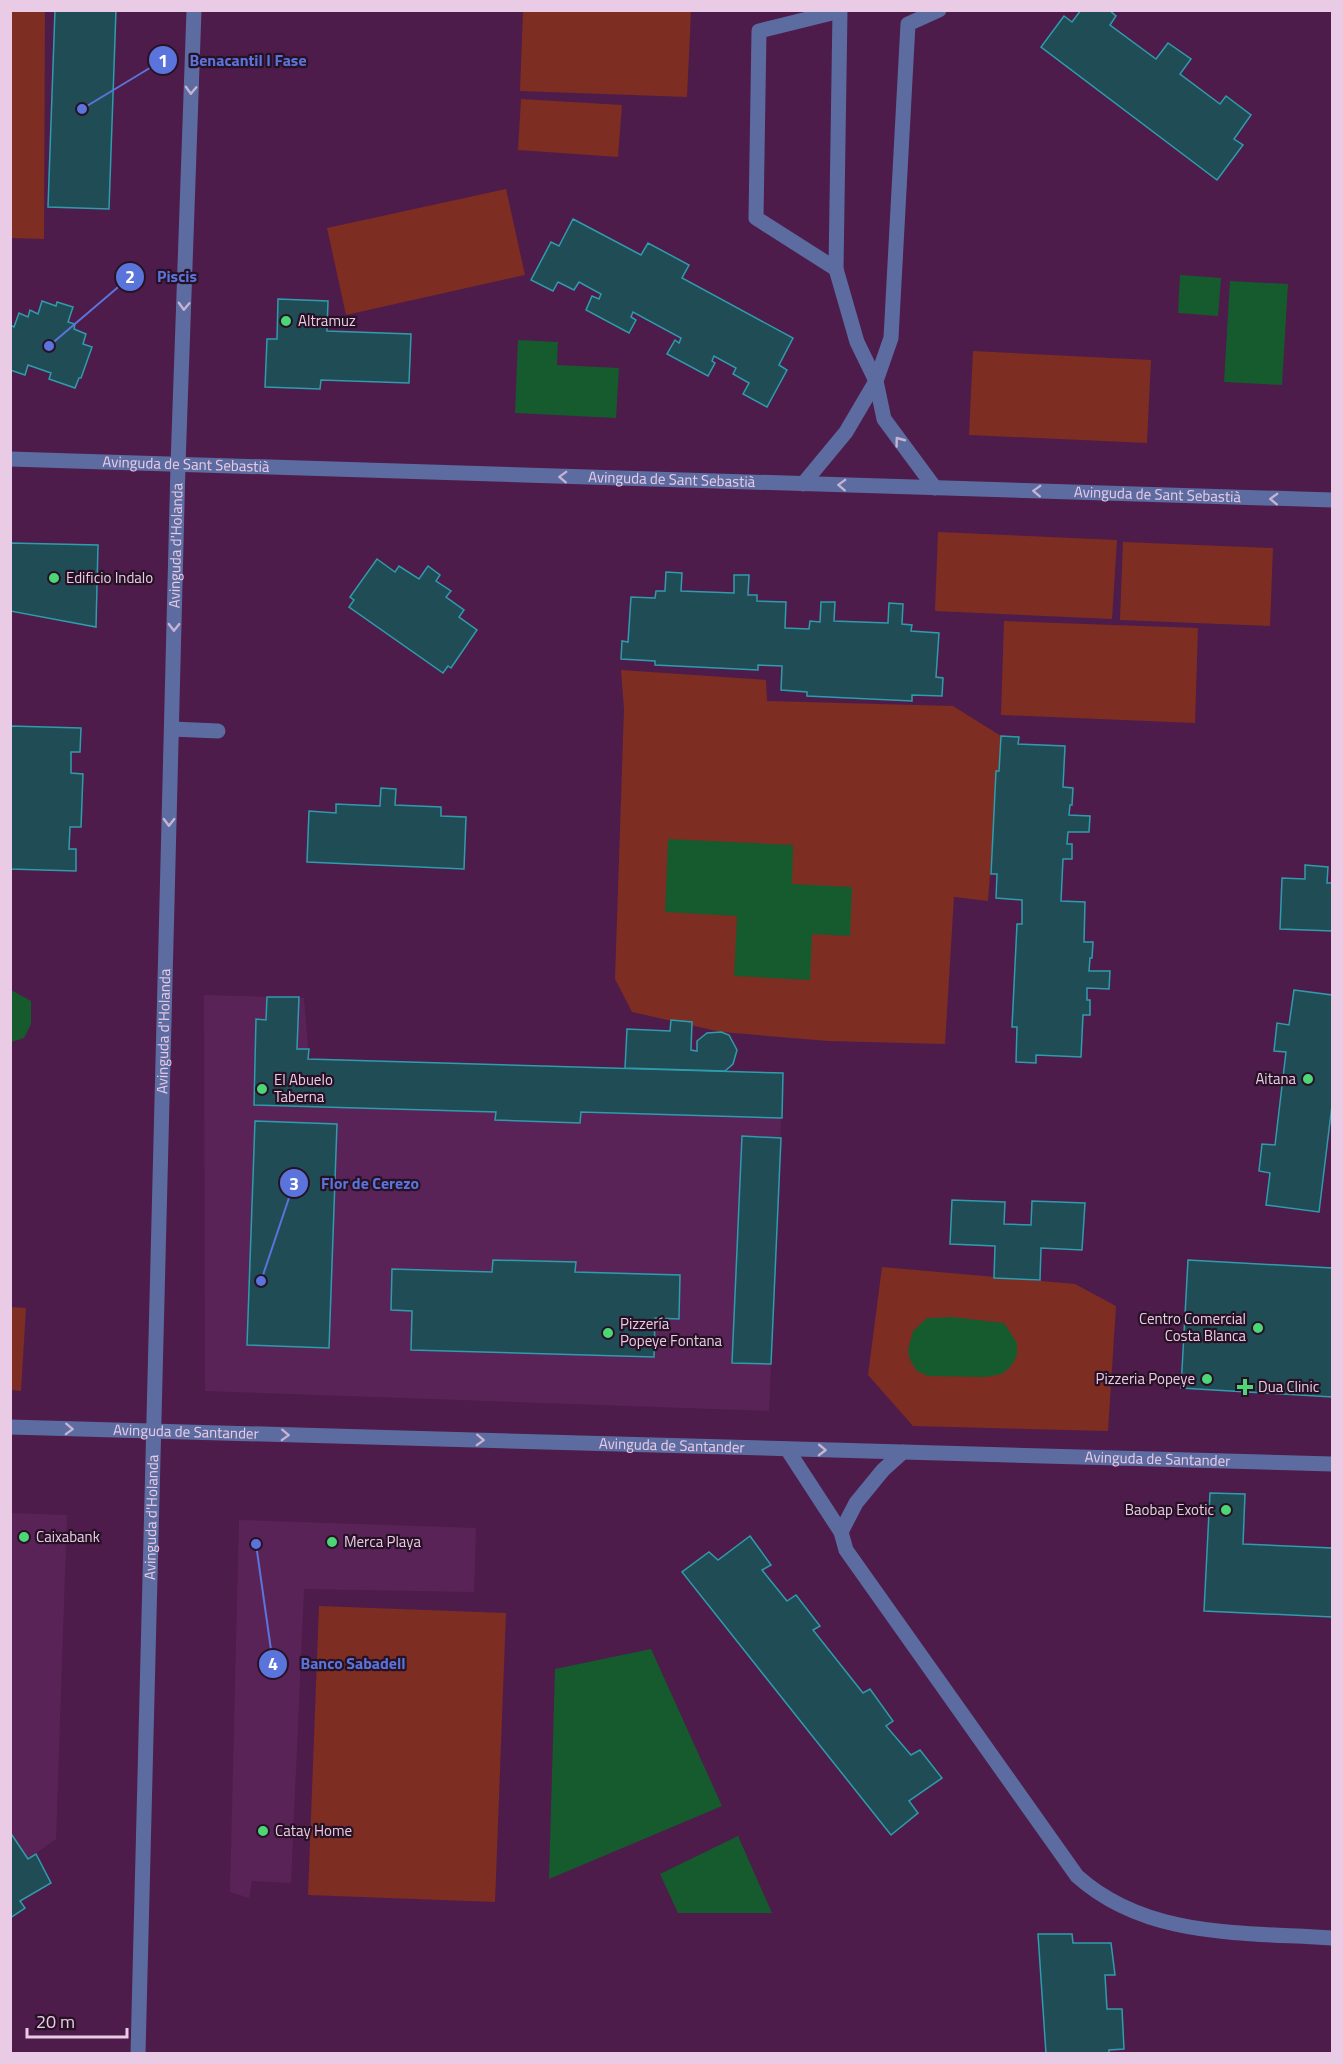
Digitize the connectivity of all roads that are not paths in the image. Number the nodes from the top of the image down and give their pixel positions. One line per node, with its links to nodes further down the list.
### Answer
1 (194, 10): 6 (street, Avinguda d'Holanda, one-way to 6)
2 (939, 10): 4 (street)
3 (837, 269): 3 (street); 4 (street)
4 (876, 381): 7 (street); 8 (street, one-way to 4)
5 (10, 459): 6 (street, Avinguda de Sant Sebastià)
6 (178, 465): 7 (street, Avinguda de Sant Sebastià, one-way to 6); 10 (street, Avinguda d'Holanda, one-way to 10)
7 (803, 484): 8 (street, Avinguda de Sant Sebastià, one-way to 7)
8 (934, 488): 9 (street, Avinguda de Sant Sebastià, one-way to 8)
9 (1332, 500)
10 (172, 729): 11 (street); 13 (street, Avinguda d'Holanda, one-way to 13)
11 (218, 731)
12 (10, 1427): 13 (street, Avinguda de Santander, one-way to 13)
13 (154, 1431): 14 (street, Avinguda de Santander, one-way to 14); 19 (street, Avinguda d'Holanda)
14 (787, 1449): 15 (street, Avinguda de Santander, one-way to 15); 17 (street)
15 (903, 1452): 16 (street, Avinguda de Santander); 17 (street)
16 (1332, 1464)
17 (841, 1532): 18 (street)
18 (1332, 1938)
19 (138, 2054)

